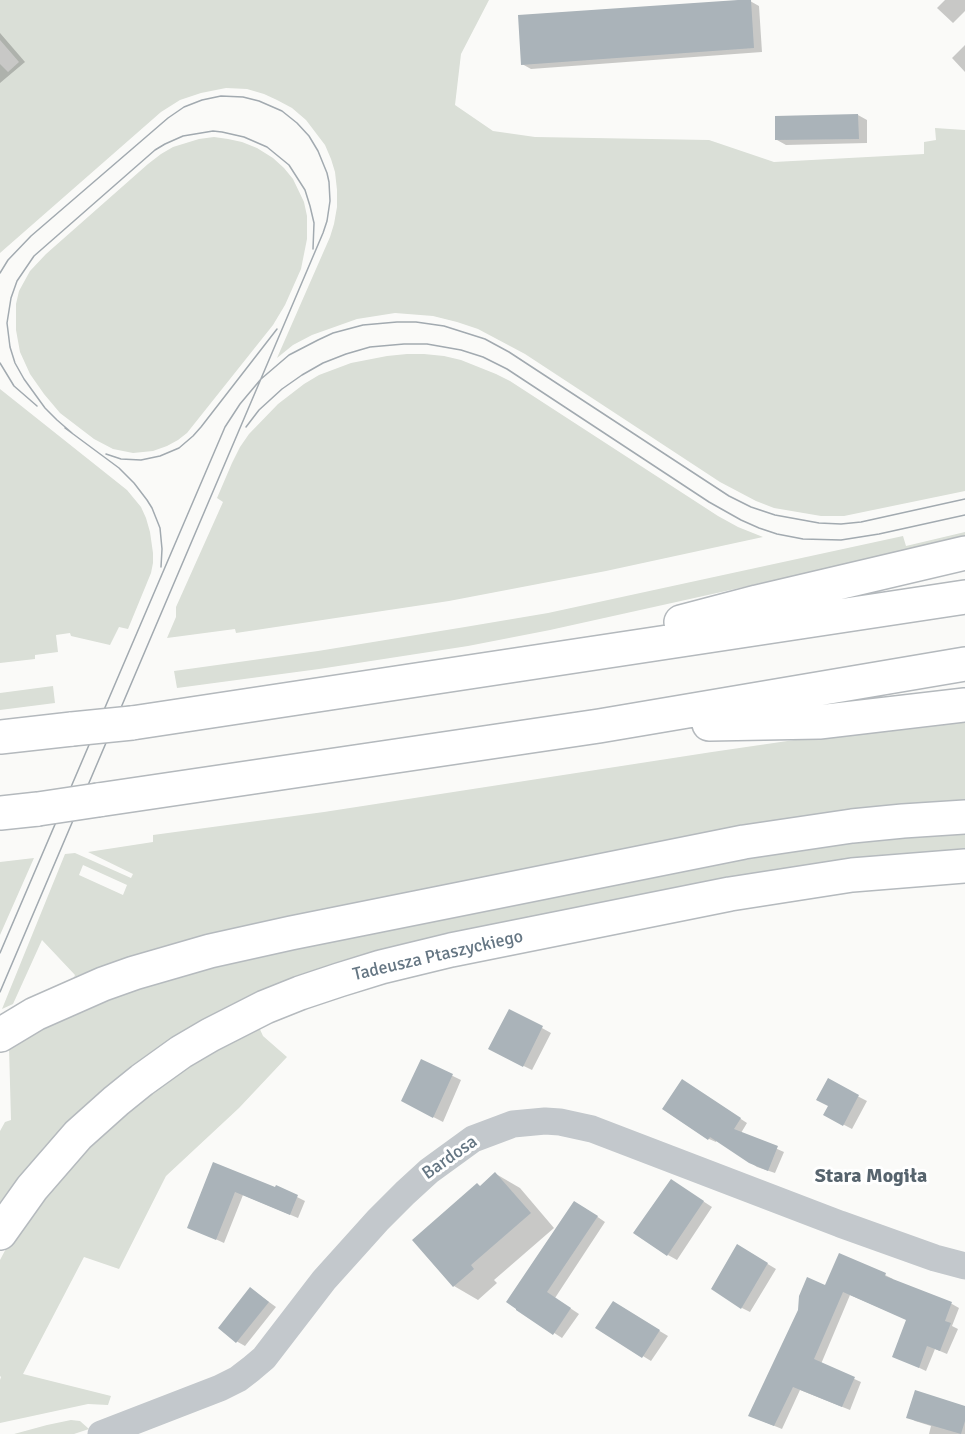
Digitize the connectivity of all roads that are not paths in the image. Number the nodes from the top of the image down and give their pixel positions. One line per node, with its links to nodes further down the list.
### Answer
1 (965, 553): 4 (main road)
2 (965, 597): 4 (main road)
3 (965, 664): 6 (main road)
4 (511, 666): 7 (main road, bridge)
5 (965, 705): 6 (main road)
6 (599, 726): 8 (main road, bridge)
7 (0, 737)
8 (0, 813)
9 (965, 817): 11 (main road)
10 (965, 866): 12 (main road, Tadeusza Ptaszyckiego)
11 (3, 1033)
12 (0, 1233)
13 (965, 1266): 14 (street, Bardosa)
14 (107, 1432)

